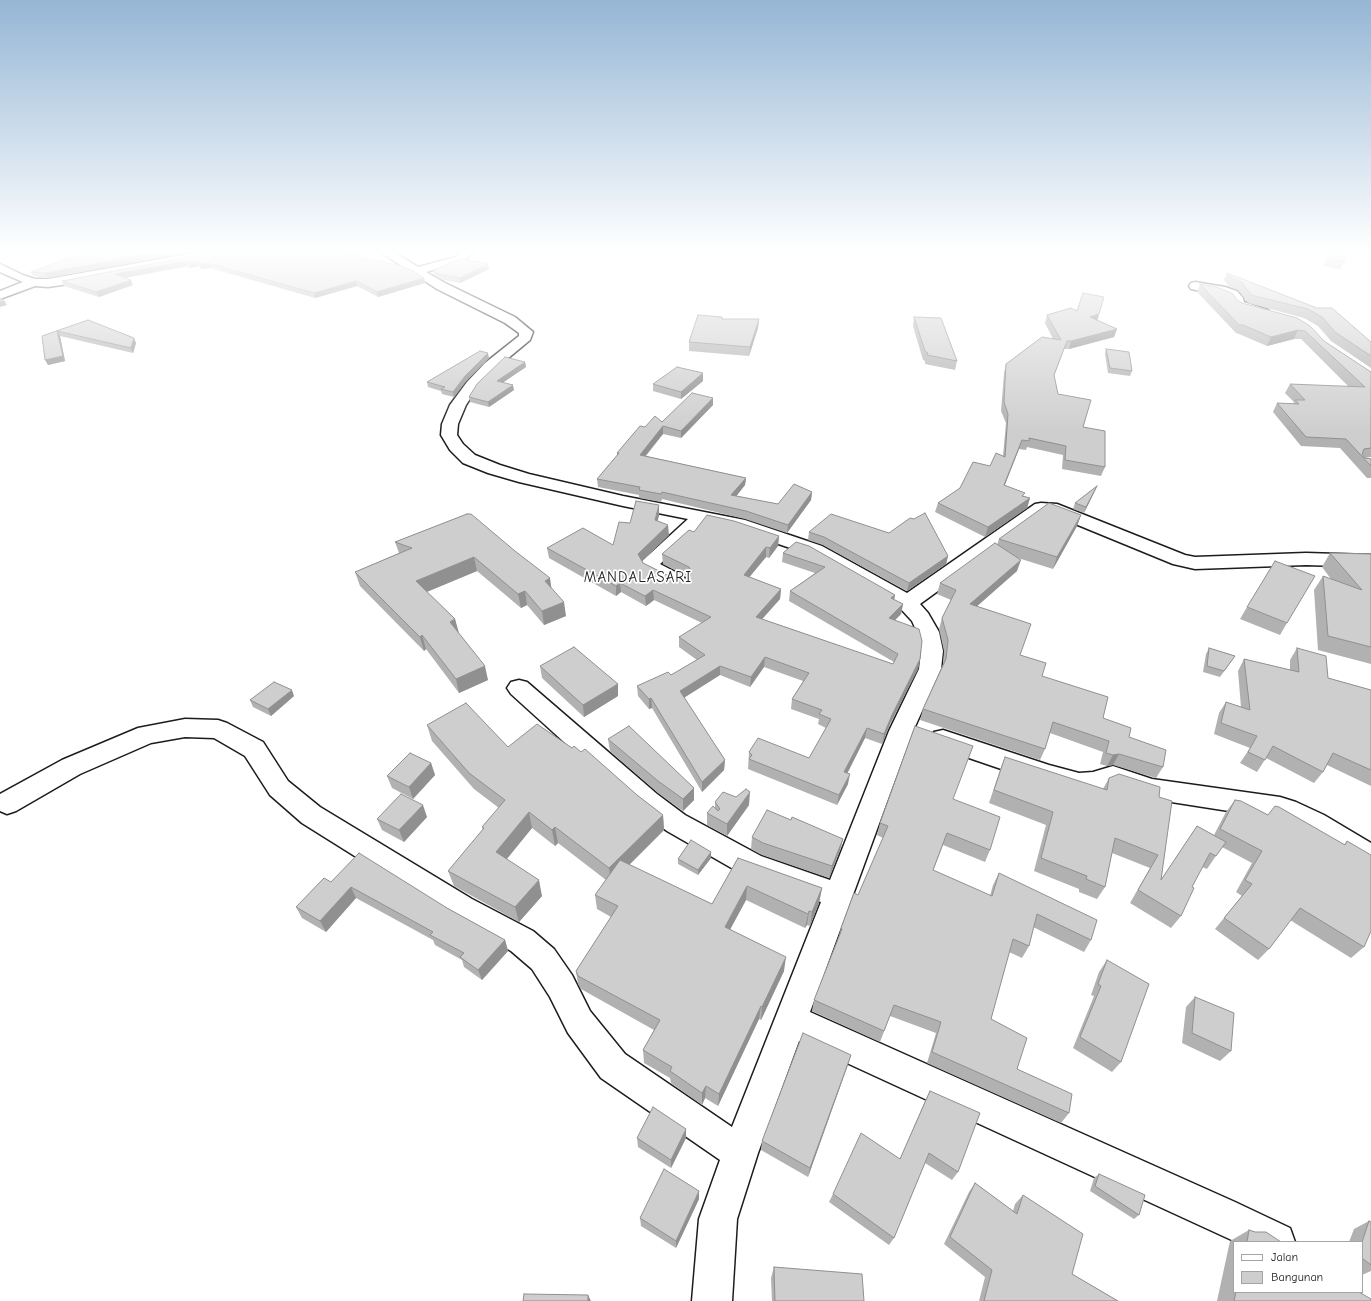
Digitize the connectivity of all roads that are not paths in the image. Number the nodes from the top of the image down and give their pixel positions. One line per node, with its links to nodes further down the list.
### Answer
1 (493, 312): 4 (street)
2 (1261, 312): 3 (street)
3 (1278, 316)
4 (703, 516): 6 (street); 7 (street)
5 (1371, 561): 7 (street)
6 (681, 582)
7 (907, 603): 9 (street)
8 (519, 688): 12 (street)
9 (904, 725): 11 (street); 12 (street)
10 (7, 803): 14 (street)
11 (1371, 857)
12 (838, 895): 13 (street)
13 (790, 1020): 14 (street); 15 (street)
14 (740, 1153): 16 (street)
15 (1274, 1241)
16 (712, 1301)

